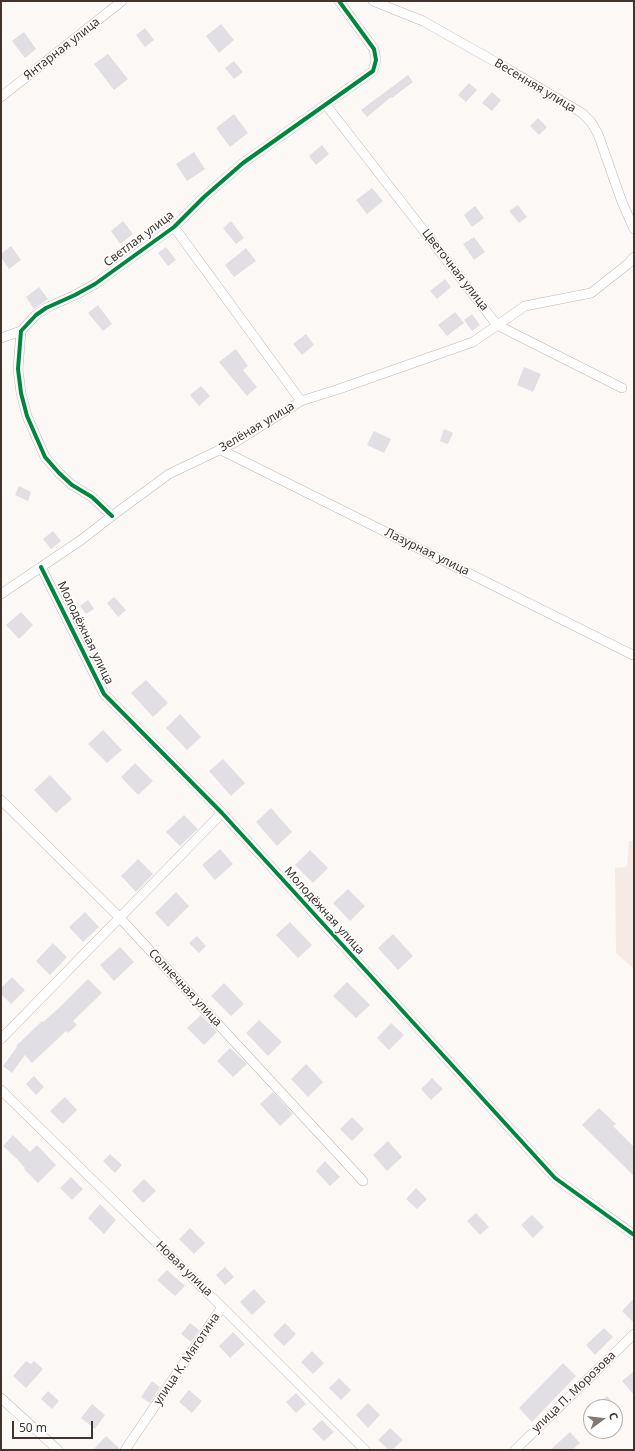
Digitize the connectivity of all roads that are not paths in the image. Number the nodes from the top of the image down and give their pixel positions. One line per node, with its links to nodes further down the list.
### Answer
1 (122, 1): 4 (street, Янтарная улица)
2 (339, 1): 5 (street, Светлая улица)
3 (373, 1): 7 (street, Весенняя улица)
4 (1, 97)
5 (326, 105): 6 (street, Светлая улица); 9 (street, Цветочная улица)
6 (174, 227): 10 (street, Светлая улица); 13 (street, Зелёная улица)
7 (634, 229)
8 (634, 257): 9 (street)
9 (497, 325): 12 (street, Цветочная улица); 13 (street)
10 (21, 331): 11 (street); 15 (street)
11 (1, 338)
12 (622, 388)
13 (302, 401): 14 (street, Зелёная улица)
14 (221, 450): 15 (street, Зелёная улица); 18 (street, Лазурная улица)
15 (112, 516): 16 (street)
16 (41, 567): 17 (street); 20 (street, Молодёжная улица)
17 (1, 594)
18 (633, 655)
19 (1, 800): 21 (street, Солнечная улица)
20 (222, 813): 21 (street); 25 (street, Молодёжная улица)
21 (120, 918): 22 (street); 24 (street, Солнечная улица)
22 (1, 1039)
23 (1, 1090): 26 (street, Новая улица)
24 (363, 1181)
25 (634, 1235)
26 (222, 1307): 30 (street, улица К. Мяготина); 31 (street, Новая улица)
27 (634, 1334): 32 (street, улица П. Морозова)
28 (1, 1398): 29 (street)
29 (58, 1450)
30 (125, 1450)
31 (365, 1450)
32 (515, 1450)

